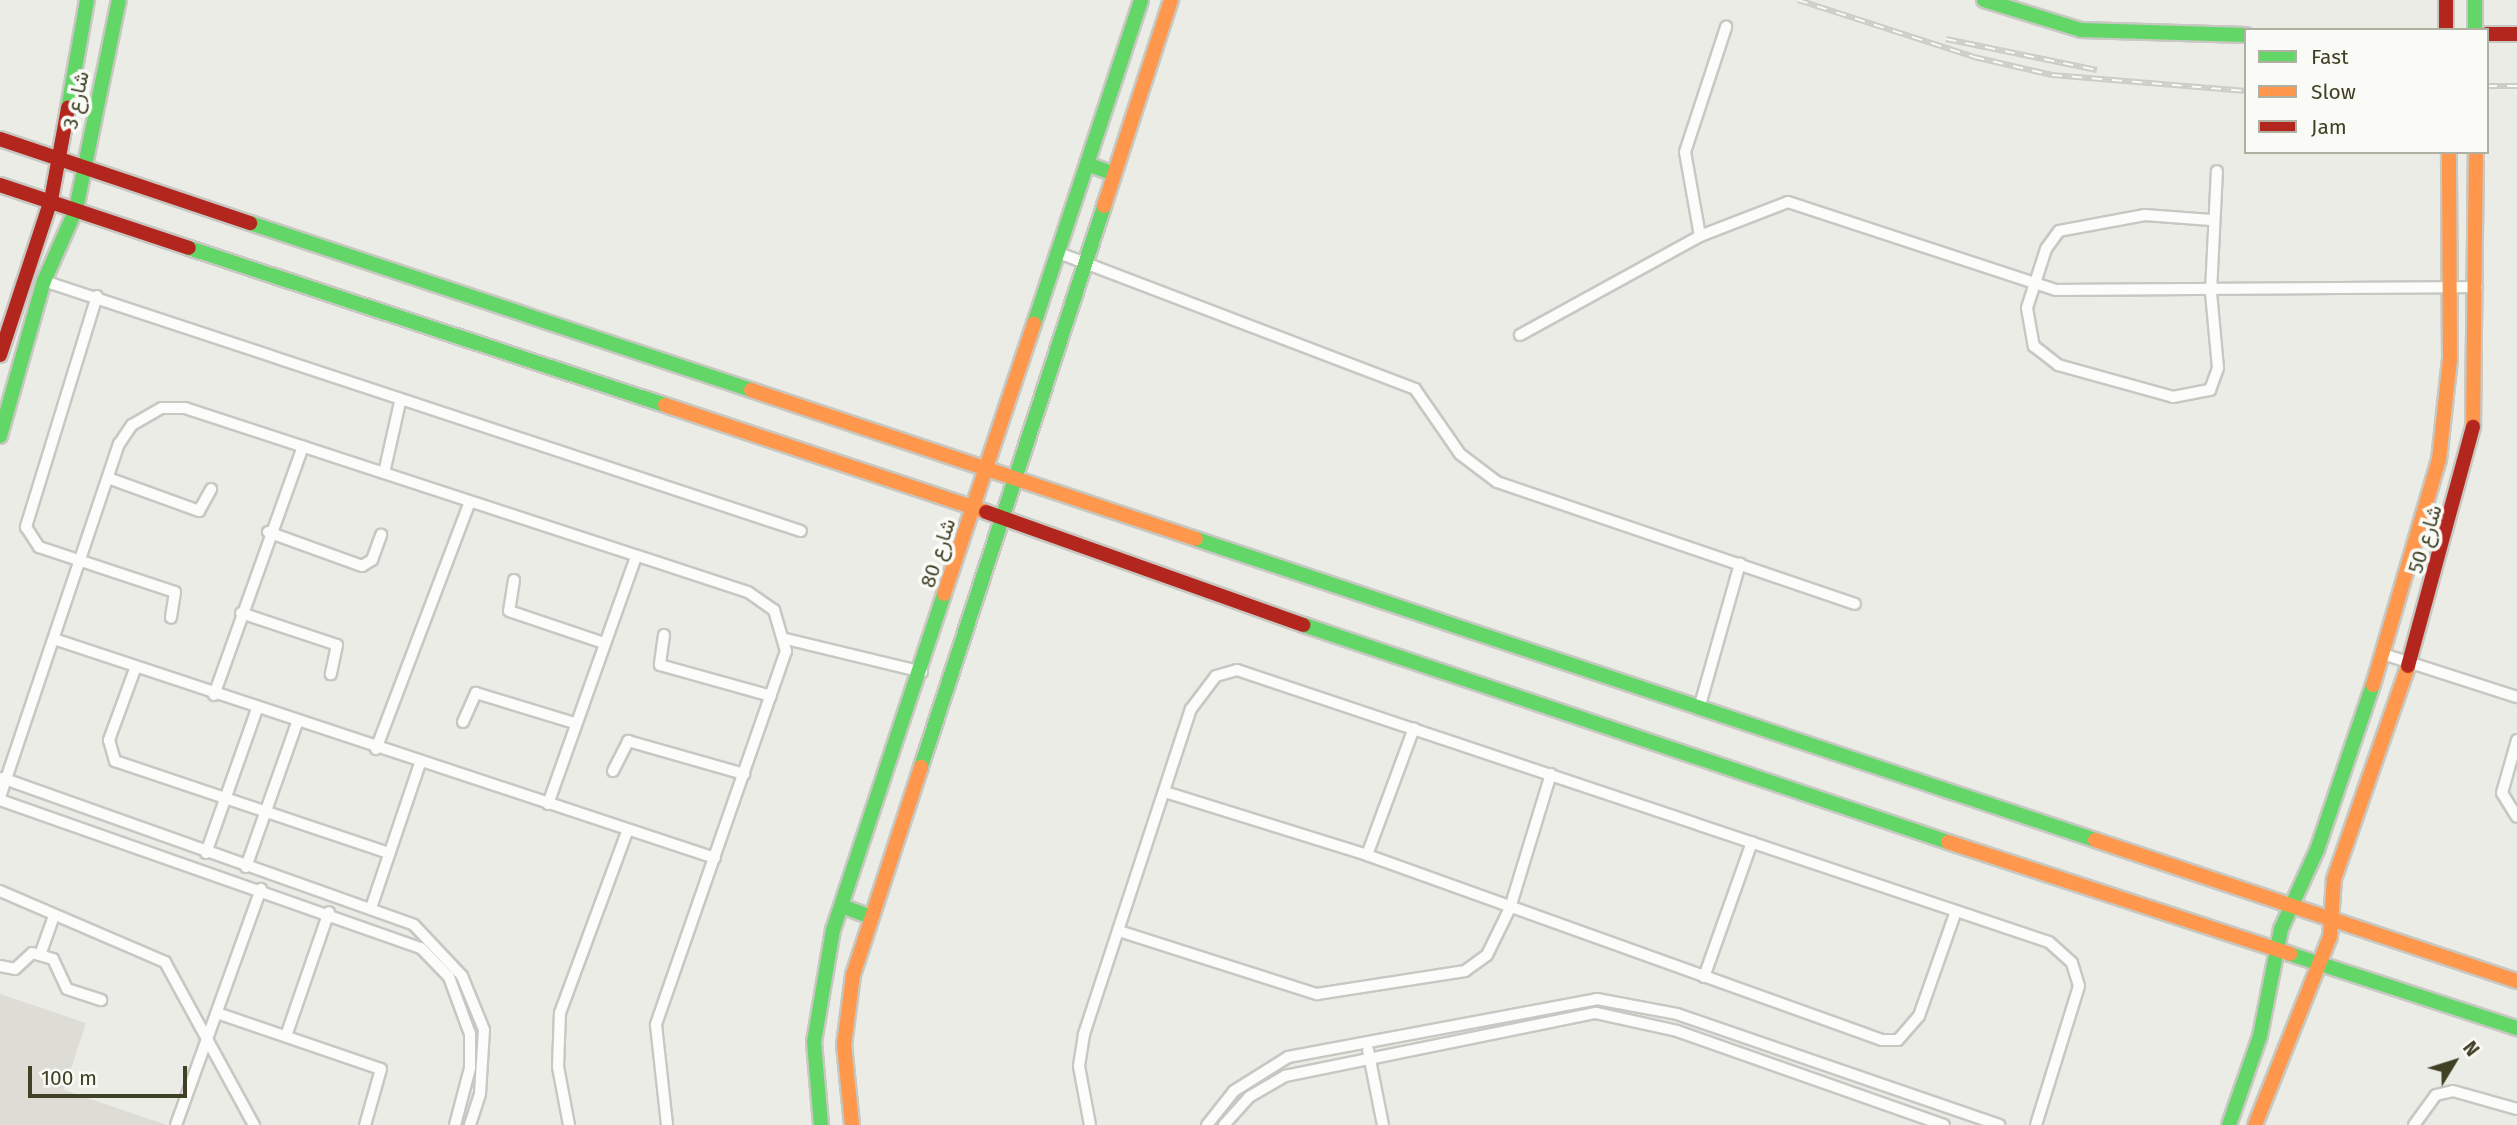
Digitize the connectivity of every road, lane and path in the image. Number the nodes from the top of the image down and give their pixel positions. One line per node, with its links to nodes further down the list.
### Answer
1 (87, 0): 17 (street, شارع 3)
2 (119, 0): 19 (street, شارع 3)
3 (1141, 0): 18 (street, شارع 80)
4 (1171, 0): 21 (street)
5 (1983, 0): 13 (street)
6 (2446, 0): 9 (street)
7 (2475, 0): 10 (street)
8 (1726, 27): 26 (street)
9 (2446, 28)
10 (2475, 28)
11 (2489, 34): 12 (street)
12 (2517, 34)
13 (2244, 35)
14 (0, 139): 17 (street)
15 (2449, 154): 31 (street, شارع 50)
16 (2476, 154): 32 (street, شارع 50)
17 (54, 157): 19 (street); 23 (street, شارع 3)
18 (1087, 164): 21 (street); 27 (street, شارع 80)
19 (83, 166): 24 (street, شارع 3); 40 (street)
20 (2217, 171): 25 (street)
21 (1114, 174): 28 (street)
22 (0, 185): 23 (street)
23 (51, 200): 24 (street); 36 (street, شارع 3)
24 (76, 209): 29 (street, شارع 3); 46 (street)
25 (2211, 220): 30 (street); 33 (street)
26 (1700, 236): 30 (street); 35 (street)
27 (1059, 253): 28 (street); 40 (street, شارع 80)
28 (1086, 264): 43 (street); 53 (street)
29 (44, 281): 34 (street); 38 (street, شارع 3)
30 (2033, 285): 33 (street); 33 (street)
31 (2450, 286): 32 (street); 33 (street); 62 (street, شارع 50)
32 (2477, 287): 63 (street, شارع 50)
33 (2211, 292)
34 (97, 296): 37 (street); 52 (street)
35 (1520, 335)
36 (0, 355)
37 (400, 402): 41 (street); 48 (street)
38 (0, 436)
39 (303, 446): 41 (street); 42 (street); 49 (street)
40 (987, 470): 43 (street); 46 (street, شارع 80)
41 (384, 473): 45 (street)
42 (108, 478): 44 (street); 52 (street)
43 (1014, 479): 47 (street); 70 (street)
44 (211, 489)
45 (470, 502): 51 (street); 77 (street)
46 (975, 508): 47 (street); 65 (street, شارع 80)
47 (1000, 519): 105 (street); 108 (street)
48 (801, 531)
49 (268, 532): 50 (street); 56 (street)
50 (381, 535)
51 (636, 557): 59 (street); 61 (street)
52 (81, 563): 57 (street); 60 (street)
53 (1740, 564): 55 (street); 70 (street)
54 (514, 580): 61 (street)
55 (1855, 604)
56 (241, 613): 66 (street); 67 (street)
57 (171, 618)
58 (664, 635): 68 (street)
59 (786, 639): 65 (street); 68 (street)
60 (57, 640): 64 (street); 82 (street)
61 (601, 642): 74 (street)
62 (2384, 653): 63 (street); 99 (street, شارع 50)
63 (2409, 663): 69 (street); 106 (street, شارع 50)
64 (135, 669): 67 (street); 85 (street)
65 (922, 672): 98 (street, شارع 80)
66 (331, 674)
67 (214, 695): 71 (street)
68 (771, 695): 80 (street)
69 (2517, 697)
70 (1700, 705): 99 (street)
71 (257, 709): 73 (street); 85 (street)
72 (463, 722): 74 (street)
73 (297, 723): 77 (street); 87 (street)
74 (574, 723): 86 (street)
75 (1414, 728): 81 (street); 83 (street); 93 (street)
76 (2517, 740): 88 (street)
77 (376, 749): 78 (street)
78 (420, 763): 86 (street); 92 (street)
79 (613, 771): 80 (street)
80 (744, 774): 94 (street)
81 (1551, 774): 90 (street); 101 (street)
82 (3, 778): 84 (street); 91 (street)
83 (1165, 792): 93 (street); 107 (street)
84 (0, 799): 96 (street)
85 (225, 799): 87 (street); 91 (street)
86 (548, 804): 89 (street)
87 (266, 812): 92 (street); 95 (street)
88 (2517, 817)
89 (627, 832): 94 (street); 127 (street)
90 (1752, 842): 102 (street); 112 (street)
91 (206, 853): 95 (street)
92 (388, 853): 100 (street)
93 (1367, 855): 101 (street)
94 (715, 858): 128 (street)
95 (246, 867): 100 (street)
96 (261, 889): 103 (street); 115 (street)
97 (0, 891): 104 (street)
98 (842, 906): 105 (street); 129 (street, شارع 80)
99 (2289, 906): 106 (street); 108 (street, شارع 50)
100 (371, 908): 126 (street)
101 (1510, 908): 107 (street); 112 (street)
102 (1956, 911): 112 (street); 137 (street)
103 (329, 912): 117 (street); 125 (street)
104 (54, 916): 109 (street); 119 (street)
105 (871, 917): 130 (street)
106 (2334, 924): 110 (street); 113 (street)
107 (1119, 931): 131 (street)
108 (2278, 950): 110 (street); 138 (street, شارع 50)
109 (40, 955): 111 (street); 114 (street)
110 (2316, 963): 116 (street); 139 (street)
111 (0, 966)
112 (1704, 977)
113 (2517, 981)
114 (101, 1000)
115 (217, 1013): 117 (street); 119 (street)
116 (2517, 1028)
117 (286, 1036): 124 (street)
118 (1365, 1041): 120 (street); 132 (street); 136 (street)
119 (208, 1043): 122 (street); 123 (street)
120 (1369, 1055): 133 (street); 134 (street); 135 (street)
121 (2517, 1109): 140 (street)
122 (176, 1125)
123 (254, 1125)
124 (365, 1125)
125 (454, 1125)
126 (470, 1125)
127 (569, 1125)
128 (667, 1125)
129 (821, 1125)
130 (852, 1125)
131 (1090, 1125)
132 (1207, 1125)
133 (1224, 1125)
134 (1383, 1125)
135 (1944, 1125)
136 (1999, 1125)
137 (2036, 1125)
138 (2229, 1125)
139 (2255, 1125)
140 (2414, 1125)

